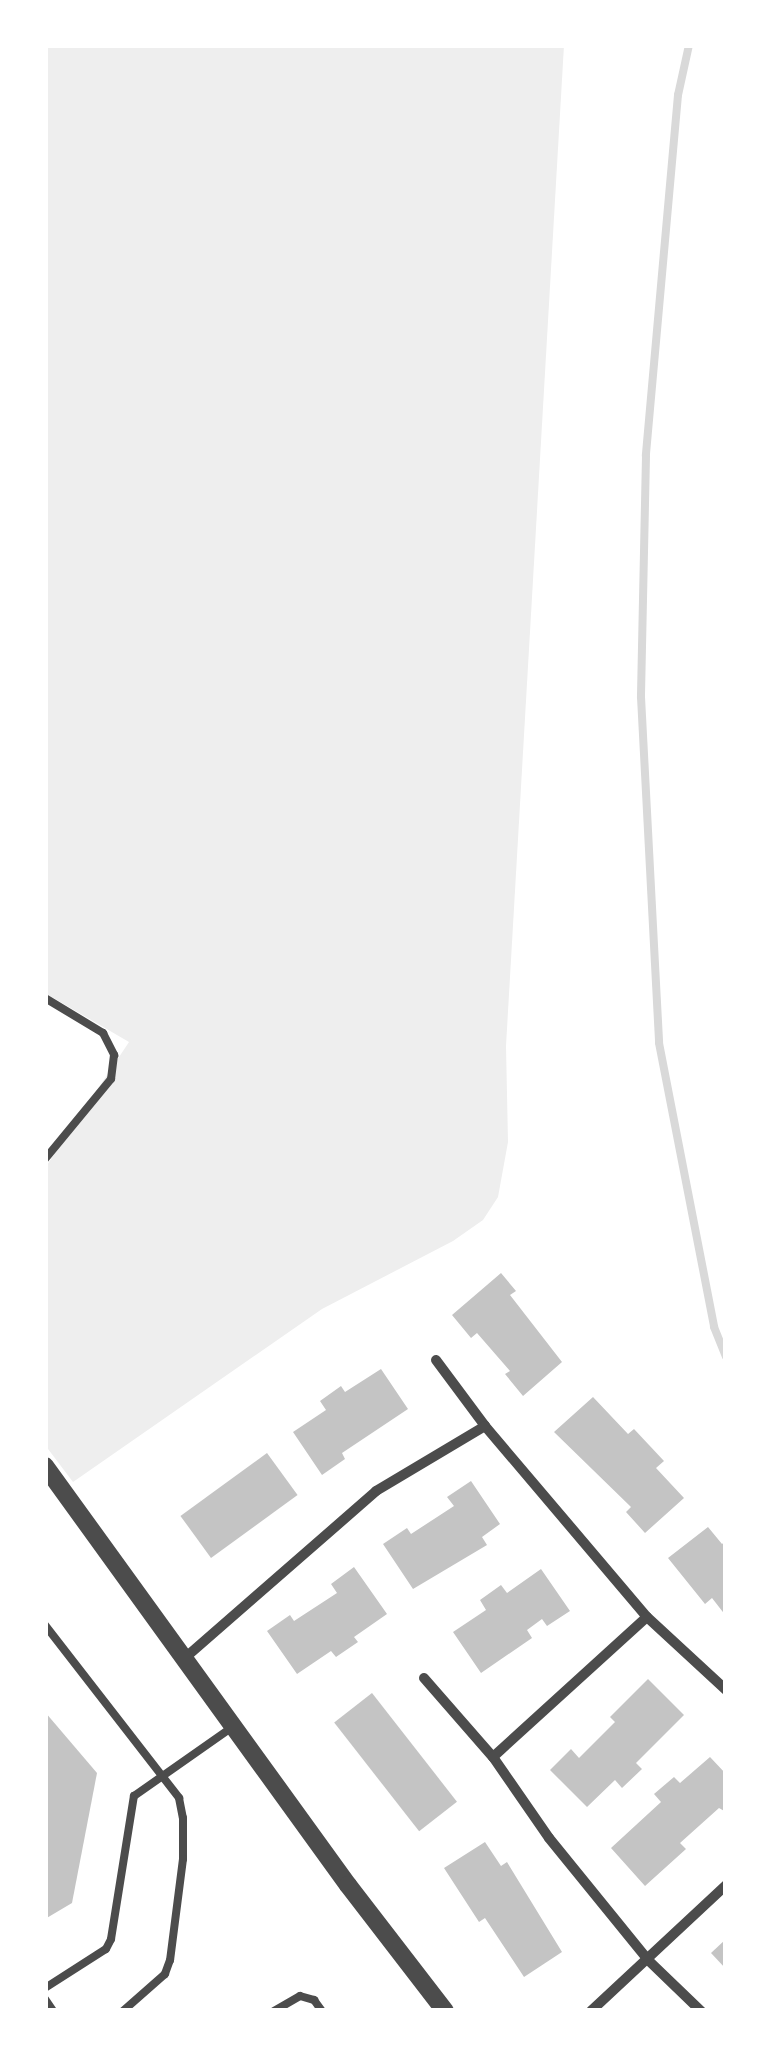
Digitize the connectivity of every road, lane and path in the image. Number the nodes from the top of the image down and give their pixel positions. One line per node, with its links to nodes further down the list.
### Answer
1 (45, 998): 2 (lane)
2 (45, 1159)
3 (436, 1360): 4 (street)
4 (484, 1426): 6 (street); 8 (street)
5 (45, 1466): 8 (street)
6 (647, 1617): 10 (street); 12 (street)
7 (45, 1625): 13 (lane)
8 (186, 1657): 11 (street)
9 (424, 1678): 12 (street)
10 (726, 1690)
11 (234, 1725): 13 (lane); 22 (street)
12 (494, 1756): 15 (street)
13 (162, 1775): 16 (lane); 19 (lane)
14 (726, 1885): 15 (street)
15 (648, 1960): 23 (street); 24 (street)
16 (45, 1988)
17 (45, 1999): 18 (lane)
18 (52, 2011)
19 (123, 2011)
20 (274, 2011): 21 (lane)
21 (322, 2011)
22 (445, 2011)
23 (591, 2011)
24 (702, 2011)

